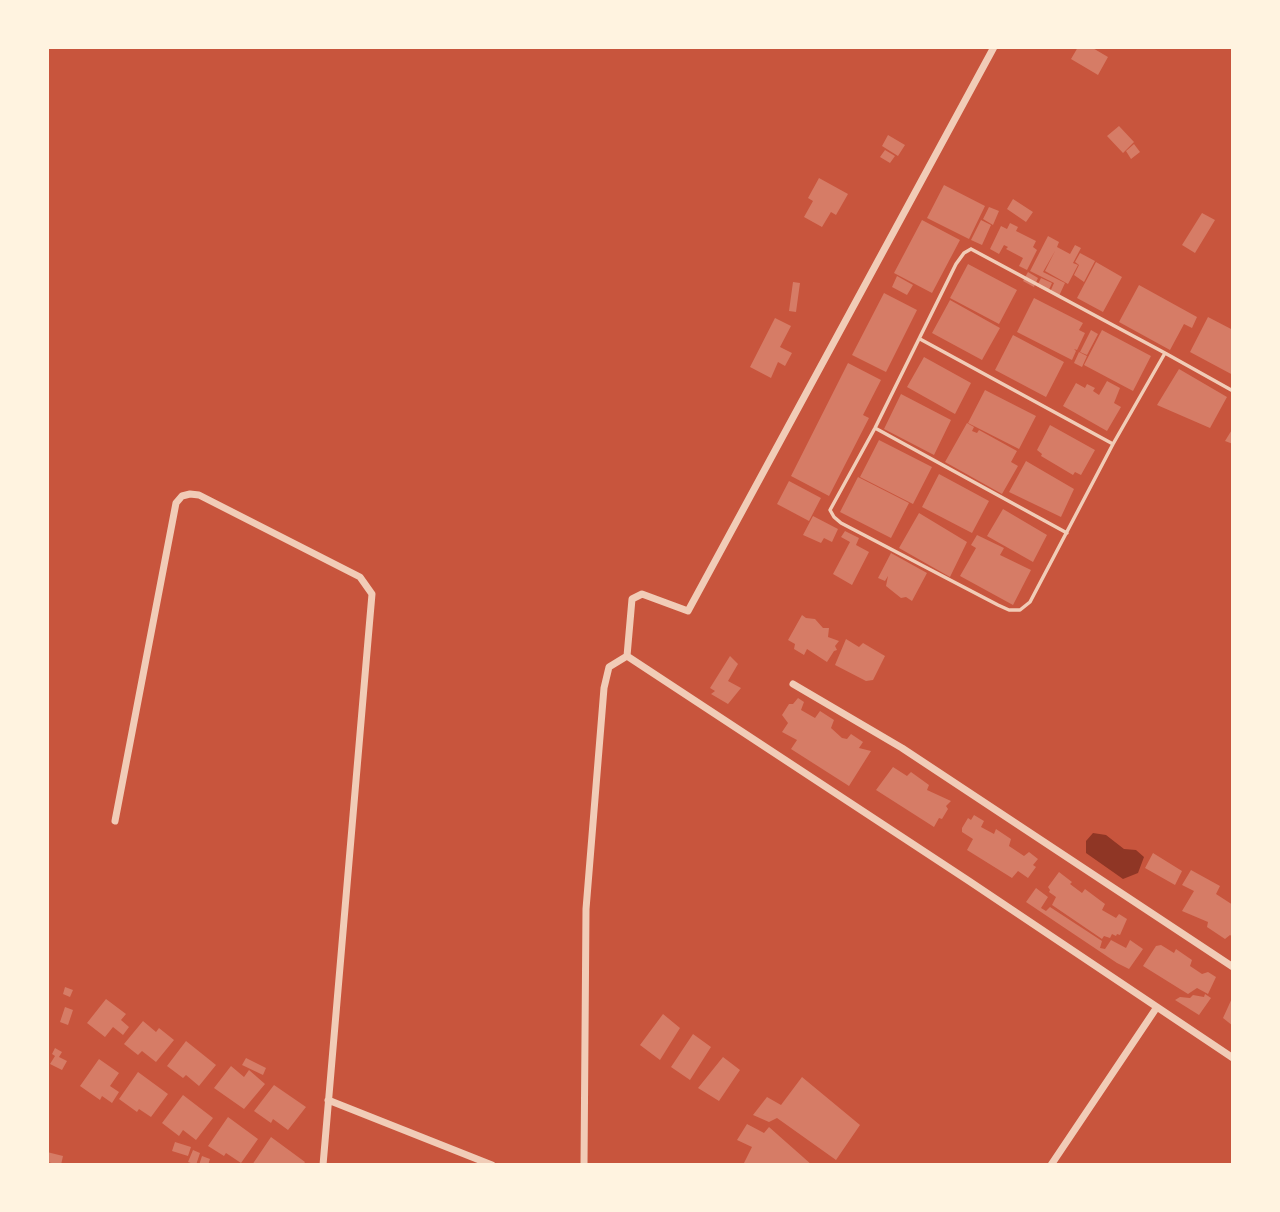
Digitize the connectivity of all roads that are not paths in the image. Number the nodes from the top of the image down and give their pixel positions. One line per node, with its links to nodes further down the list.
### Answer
1 (994, 47): 8 (street)
2 (920, 339): 3 (lane); 5 (lane); 6 (lane)
3 (1165, 353): 4 (lane); 6 (lane)
4 (1233, 391)
5 (874, 428): 7 (lane); 7 (lane)
6 (1114, 444): 7 (lane)
7 (1068, 533)
8 (626, 656): 12 (street); 17 (street)
9 (793, 684): 11 (street)
10 (116, 821): 14 (street)
11 (1233, 967)
12 (1157, 1007): 13 (street); 18 (street)
13 (1233, 1058)
14 (328, 1100): 15 (street); 16 (street)
15 (323, 1165)
16 (492, 1165)
17 (584, 1165)
18 (1051, 1165)

